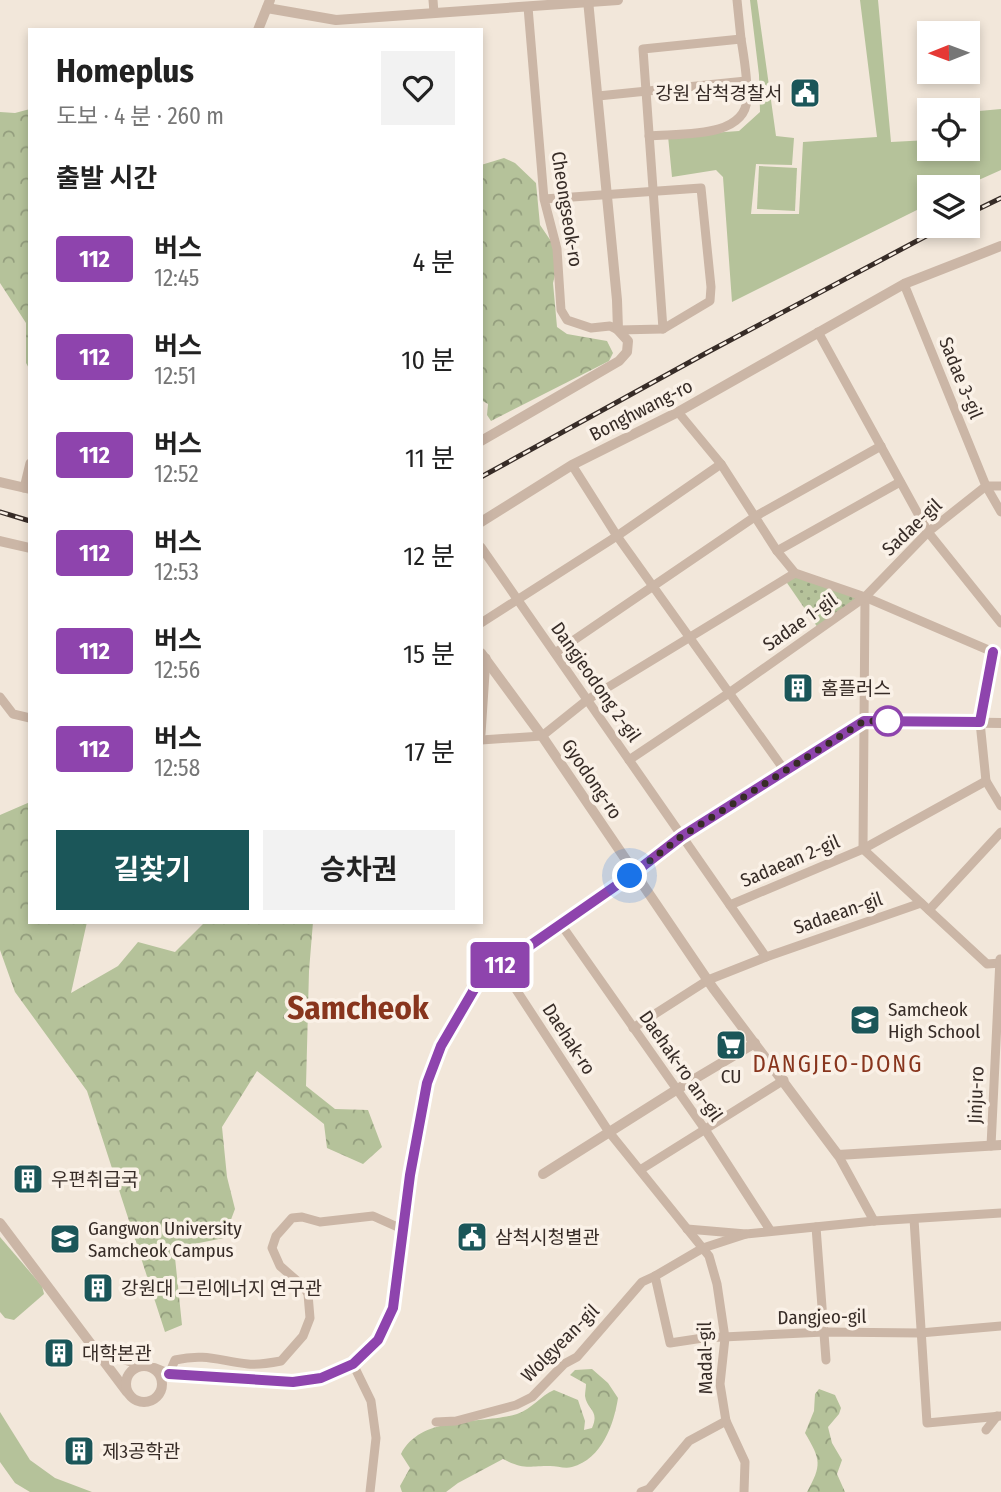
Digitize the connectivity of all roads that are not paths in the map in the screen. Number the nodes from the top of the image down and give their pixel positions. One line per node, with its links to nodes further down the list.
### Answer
1 (433, 0): 7 (street)
2 (618, 0): 4 (street)
3 (737, 0): 10 (street)
4 (588, 1): 6 (street); 13 (street, Cheongseok-ro)
5 (269, 4): 8 (street); 9 (street)
6 (528, 7): 7 (street); 17 (street, Cheongseok-ro)
7 (434, 13): 8 (street)
8 (336, 25)
9 (259, 28)
10 (741, 38): 11 (street); 12 (street)
11 (746, 81): 12 (street); 14 (street)
12 (646, 93): 13 (street); 14 (street)
13 (598, 96): 16 (street, Cheongseok-ro)
14 (649, 136): 15 (street)
15 (654, 192): 16 (street); 20 (street); 20 (street, Cheongseok-ro)
16 (608, 195): 17 (street); 21 (street, Cheongseok-ro)
17 (544, 199): 21 (street, Cheongseok-ro)
18 (1001, 246): 19 (street, Bonghwang-ro)
19 (904, 284): 22 (street, Bonghwang-ro); 30 (street, Sadae 3-gil)
20 (663, 329): 21 (street, Cheongseok-ro)
21 (618, 331): 24 (street, Cheongseok-ro)
22 (818, 332): 23 (street, Bonghwang-ro); 25 (street)
23 (678, 412): 26 (street); 27 (street, Bonghwang-ro)
24 (483, 440)
25 (881, 446): 29 (street); 34 (street)
26 (721, 464): 34 (street); 37 (street)
27 (572, 465): 35 (street, Bonghwang-ro); 37 (street)
28 (0, 482): 32 (street)
29 (900, 482): 36 (street); 41 (street)
30 (986, 486): 31 (street); 33 (street); 36 (street, Sadae-gil)
31 (1001, 486)
32 (27, 488)
33 (1001, 512)
34 (756, 516): 41 (street); 43 (street)
35 (483, 521)
36 (928, 532): 44 (street, Sadae-gil); 47 (street)
37 (617, 536): 43 (street); 45 (street)
38 (0, 541): 39 (street)
39 (28, 548)
40 (483, 550): 45 (street, Dangjeodong 2-gil)
41 (777, 551): 42 (street)
42 (795, 573): 44 (street, Sadae 1-gil); 48 (street)
43 (653, 586): 48 (street); 50 (street)
44 (865, 597): 49 (street); 53 (street, Sadae 1-gil); 57 (street)
45 (519, 601): 46 (street); 50 (street, Dangjeodong 2-gil)
46 (483, 622)
47 (1001, 623)
48 (690, 638): 53 (street); 55 (street, Gyodong-ro)
49 (997, 648): 58 (street)
50 (555, 653): 55 (street, Dangjeodong 2-gil)
51 (484, 656): 52 (street); 60 (street, Gyodong-ro)
52 (483, 682)
53 (729, 693): 62 (street, Sadae 1-gil); 63 (street)
54 (0, 697): 56 (street)
55 (587, 700): 60 (street, Gyodong-ro); 62 (street, Dangjeodong 2-gil)
56 (28, 718)
57 (864, 721): 58 (street); 63 (street); 68 (street)
58 (980, 722): 59 (street); 64 (street)
59 (1001, 723)
60 (541, 736): 61 (street); 69 (street, Gyodong-ro)
61 (483, 740)
62 (629, 760): 67 (street, Dangjeodong 2-gil)
63 (785, 771): 67 (street)
64 (986, 781): 65 (street); 68 (street)
65 (1001, 806)
66 (1001, 832): 71 (street, Sadaean-gil)
67 (682, 836): 69 (street); 70 (street, Sadaean 2-gil)
68 (863, 849): 70 (street, Sadaean 2-gil); 71 (street, Sadaean-gil)
69 (634, 873): 72 (street); 76 (street, Gyodong-ro)
70 (730, 905): 73 (street, Sadaean 2-gil)
71 (925, 906): 73 (street, Sadaean-gil); 74 (street, Sadaean-gil)
72 (560, 923): 75 (street); 77 (street, Daehak-ro an-gil)
73 (766, 957): 76 (street)
74 (1000, 961): 83 (street, Jinju-ro)
75 (500, 965): 82 (street, Daehak-ro); 92 (street)
76 (708, 981): 77 (street); 78 (street, Gyodong-ro)
77 (633, 1028): 80 (street, Daehak-ro an-gil)
78 (755, 1043): 79 (street, Gyodong-ro); 80 (street)
79 (784, 1080): 81 (street); 84 (street, Gyodong-ro)
80 (676, 1090): 81 (street, Daehak-ro an-gil); 82 (street)
81 (704, 1128): 85 (street); 94 (street, Daehak-ro an-gil)
82 (609, 1132): 85 (street, Daehak-ro); 86 (street)
83 (996, 1145): 84 (street, Jinju-ro)
84 (838, 1155): 89 (street, Gyodong-ro)
85 (640, 1170): 93 (street, Daehak-ro)
86 (543, 1174)
87 (1001, 1213): 88 (street)
88 (914, 1219): 89 (street); 100 (street)
89 (874, 1221): 91 (street)
90 (0, 1223): 102 (street)
91 (817, 1227): 94 (street); 99 (street)
92 (402, 1229): 104 (street); 107 (street)
93 (687, 1229): 95 (street); 96 (street, Madal-gil)
94 (769, 1230): 95 (street)
95 (746, 1234): 96 (street)
96 (703, 1248): 97 (street, Wolgyean-gil); 101 (street, Madal-gil)
97 (655, 1276): 101 (street); 112 (street, Wolgyean-gil)
98 (1001, 1326): 100 (street, Dangjeo-gil)
99 (824, 1332): 100 (street, Dangjeo-gil); 101 (street, Dangjeo-gil); 103 (street)
100 (920, 1333): 110 (street)
101 (725, 1338): 111 (street, Madal-gil)
102 (98, 1351): 105 (street); 109 (street)
103 (826, 1360)
104 (353, 1364): 107 (street); 114 (street)
105 (142, 1366): 106 (street); 109 (street)
106 (154, 1368): 107 (street); 108 (street)
107 (169, 1374): 108 (street)
108 (161, 1388): 109 (street)
109 (127, 1392)
110 (999, 1416): 113 (street)
111 (726, 1421): 115 (street); 116 (street, Madal-gil)
112 (436, 1422)
113 (986, 1430)
114 (370, 1492)
115 (641, 1492)
116 (744, 1492)

